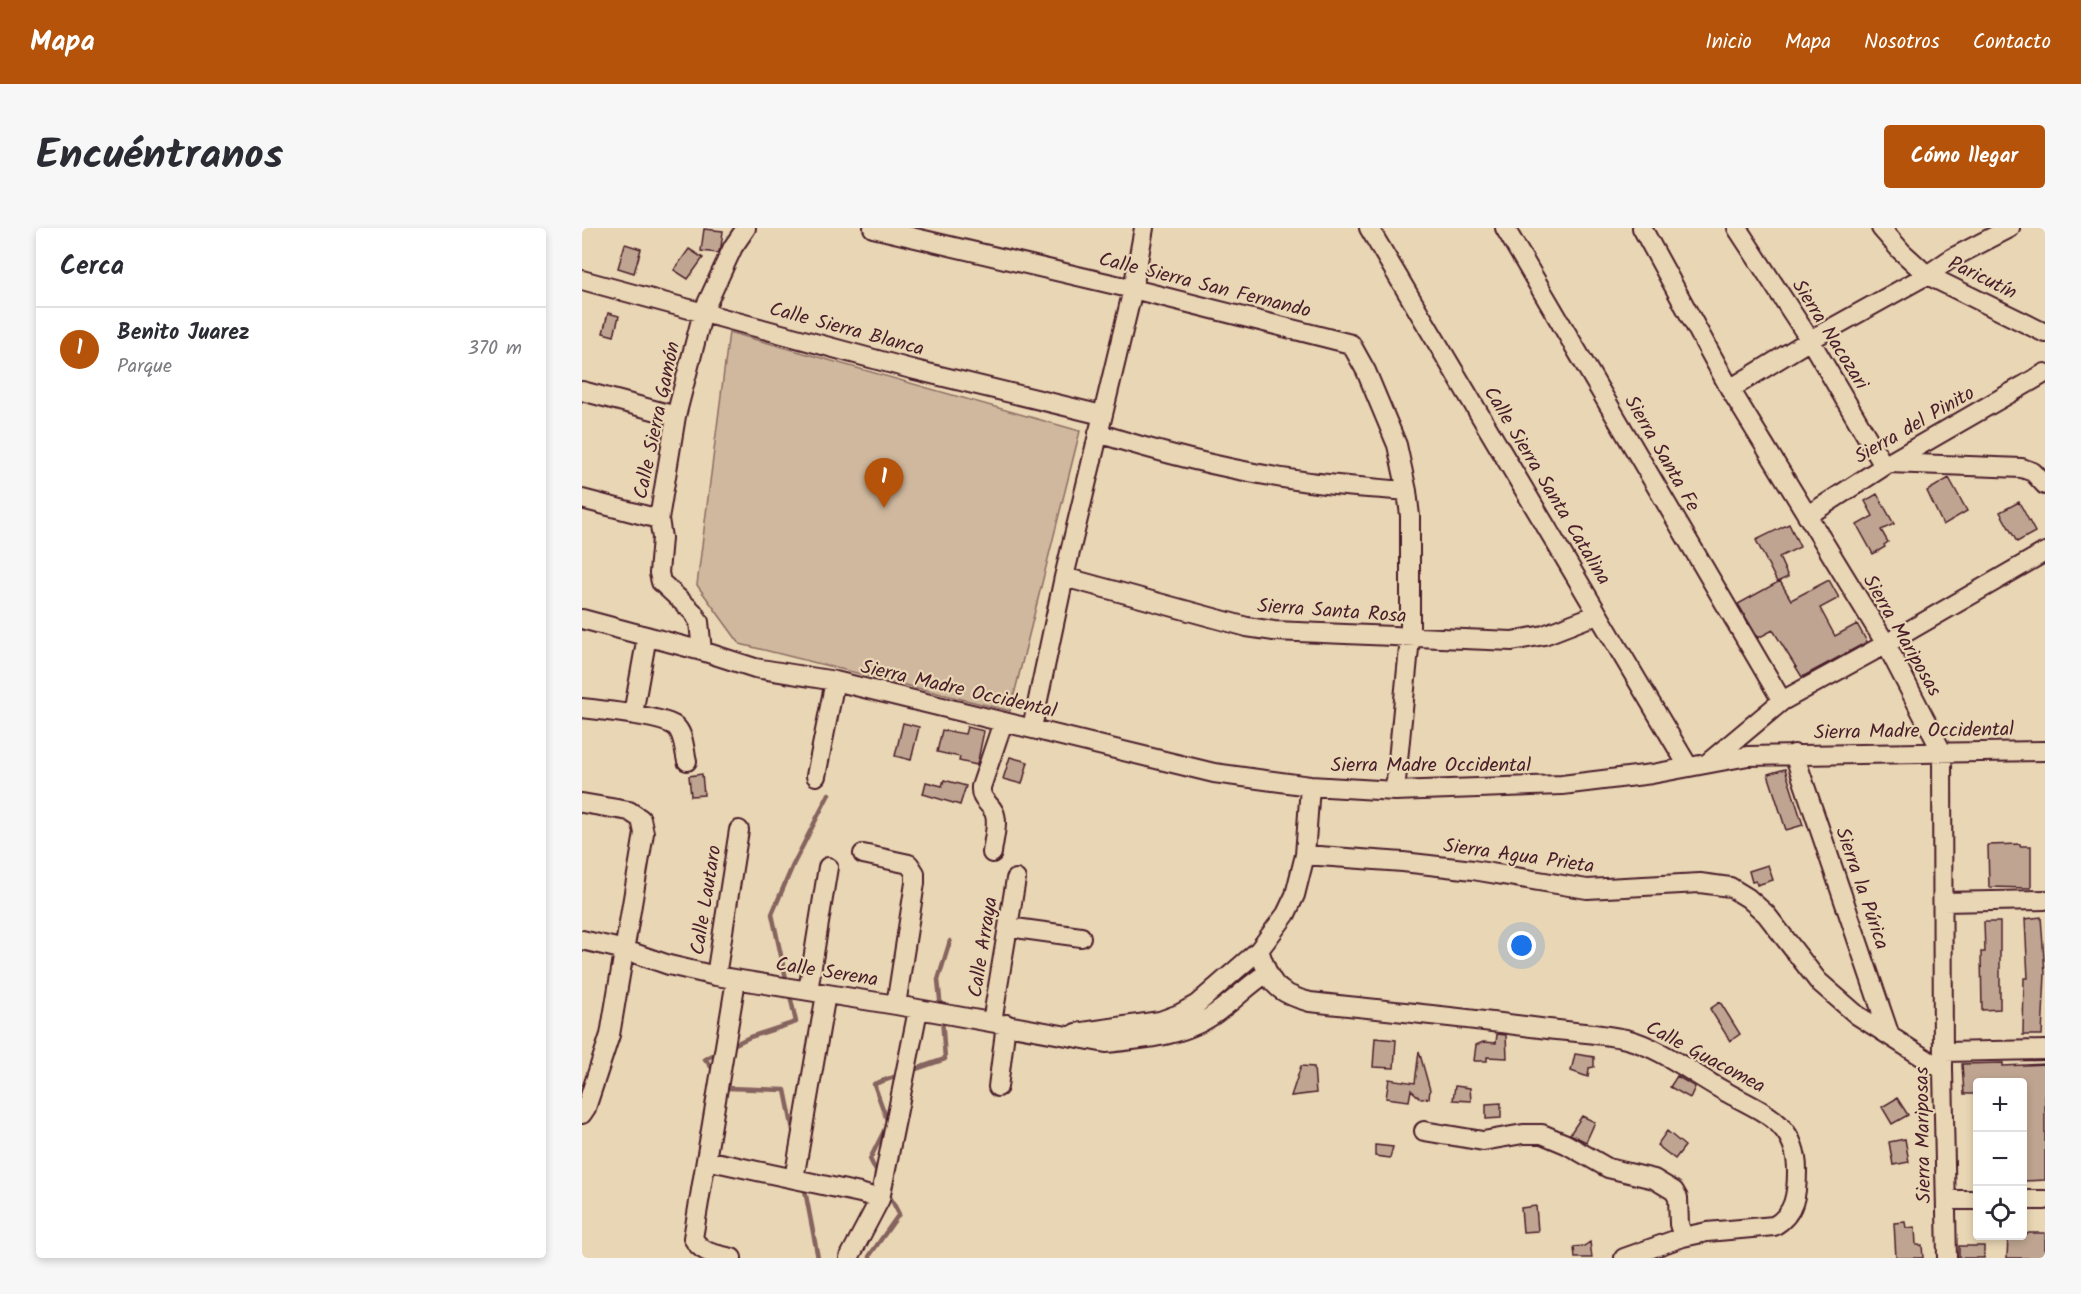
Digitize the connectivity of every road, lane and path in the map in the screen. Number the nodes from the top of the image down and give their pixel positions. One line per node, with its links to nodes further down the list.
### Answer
1 (746, 228): 13 (street, Calle Sierra Gamón)
2 (873, 228): 12 (street, Calle Sierra San Fernando)
3 (1144, 228): 12 (street)
4 (1369, 228): 30 (street, Calle Sierra Santa Catalina)
5 (1505, 228): 37 (street, Sierra Santa Fe)
6 (1642, 228): 17 (street, Sierra Mariposas)
7 (1737, 228): 15 (street, Sierra Nacozari)
8 (1881, 228): 10 (street, Paricutín)
9 (2010, 228): 10 (street)
10 (1927, 275): 14 (street, Paricutín); 15 (street)
11 (582, 280): 13 (street, Calle Sierra Blanca)
12 (1132, 289): 19 (street); 24 (street, Calle Sierra San Fernando)
13 (703, 312): 19 (street, Calle Sierra Blanca); 20 (street, Calle Sierra Gamón)
14 (2045, 333)
15 (1810, 340): 17 (street); 22 (street, Sierra Nacozari)
16 (2045, 373): 22 (street, Sierra del Pinito)
17 (1730, 389): 26 (street, Sierra Mariposas)
18 (582, 391): 20 (street)
19 (1102, 415): 21 (street)
20 (676, 416): 27 (street, Calle Sierra Gamón)
21 (1098, 433): 24 (street); 29 (street)
22 (1886, 464): 23 (street); 26 (street, Sierra del Pinito)
23 (2039, 479)
24 (1407, 491): 33 (street)
25 (582, 499): 27 (street)
26 (1807, 516): 34 (street, Sierra Mariposas)
27 (659, 519): 35 (street, Calle Sierra Gamón)
28 (2045, 552): 34 (street)
29 (1064, 577): 33 (street, Sierra Santa Rosa); 41 (street)
30 (1598, 614): 33 (street, Sierra Santa Rosa); 47 (street, Calle Sierra Santa Catalina)
31 (582, 619): 32 (street, Sierra Madre Occidental)
32 (647, 636): 35 (street, Sierra Madre Occidental); 39 (street)
33 (1410, 638): 50 (street)
34 (1886, 644): 37 (street); 43 (street, Sierra Mariposas)
35 (702, 651): 36 (street, Sierra Madre Occidental)
36 (835, 681): 40 (street, Sierra Madre Occidental); 48 (street)
37 (1782, 701): 46 (street)
38 (582, 708): 39 (street)
39 (633, 714): 45 (street)
40 (1003, 722): 41 (street, Sierra Madre Occidental); 53 (street)
41 (1032, 728): 49 (street, Sierra Madre Occidental)
42 (2045, 751): 43 (street, Sierra Madre Occidental)
43 (1942, 752): 44 (street, Sierra Madre Occidental); 59 (street, Sierra Mariposas)
44 (1794, 754): 46 (street, Sierra Madre Occidental); 74 (street, Sierra la Púrica)
45 (687, 761)
46 (1708, 762): 47 (street, Sierra Madre Occidental)
47 (1688, 766): 50 (street, Sierra Madre Occidental)
48 (816, 776)
49 (1310, 786): 50 (street, Sierra Madre Occidental); 55 (street, Calle Serena)
50 (1395, 791)
51 (582, 803): 63 (street)
52 (740, 830): 66 (street, Calle Lautaro)
53 (992, 853)
54 (864, 854): 70 (street)
55 (1305, 855): 64 (street, Calle Serena); 74 (street, Sierra Agua Prieta)
56 (828, 867): 68 (street)
57 (1016, 879): 60 (street, Calle Arraya)
58 (2045, 900): 59 (street)
59 (1943, 902): 76 (street, Sierra Mariposas)
60 (1008, 927): 61 (street); 72 (street, Calle Arraya)
61 (1082, 937)
62 (582, 940): 63 (street, Calle Serena)
63 (626, 950): 66 (street, Calle Serena); 77 (street)
64 (1259, 950): 65 (street, Calle Guacomea); 73 (street, Calle Serena)
65 (1267, 973): 73 (street, Calle Serena); 88 (street, Calle Guacomea)
66 (716, 976): 67 (street, Calle Serena)
67 (736, 980): 68 (street, Calle Serena); 81 (street)
68 (808, 990): 69 (street, Calle Serena)
69 (826, 994): 70 (street, Calle Serena); 82 (street)
70 (896, 1005): 71 (street, Calle Serena)
71 (918, 1010): 72 (street, Calle Serena); 83 (street)
72 (999, 1023): 73 (street, Calle Serena); 78 (street, Calle Arraya)
73 (1068, 1034)
74 (1890, 1036): 76 (street, Sierra Agua Prieta)
75 (2045, 1050): 76 (street)
76 (1943, 1061): 84 (street, Sierra Mariposas)
77 (588, 1083): 79 (street)
78 (998, 1087)
79 (582, 1114)
80 (1424, 1131): 88 (street)
81 (706, 1160): 82 (street); 89 (street)
82 (794, 1179): 83 (street)
83 (880, 1200): 90 (street)
84 (1946, 1200): 85 (street); 92 (street, Sierra Mariposas)
85 (1973, 1200)
86 (2027, 1200): 87 (street)
87 (2045, 1200)
88 (1683, 1237): 91 (street, Calle Guacomea)
89 (732, 1258)
90 (849, 1258)
91 (1624, 1258)
92 (1947, 1258)

